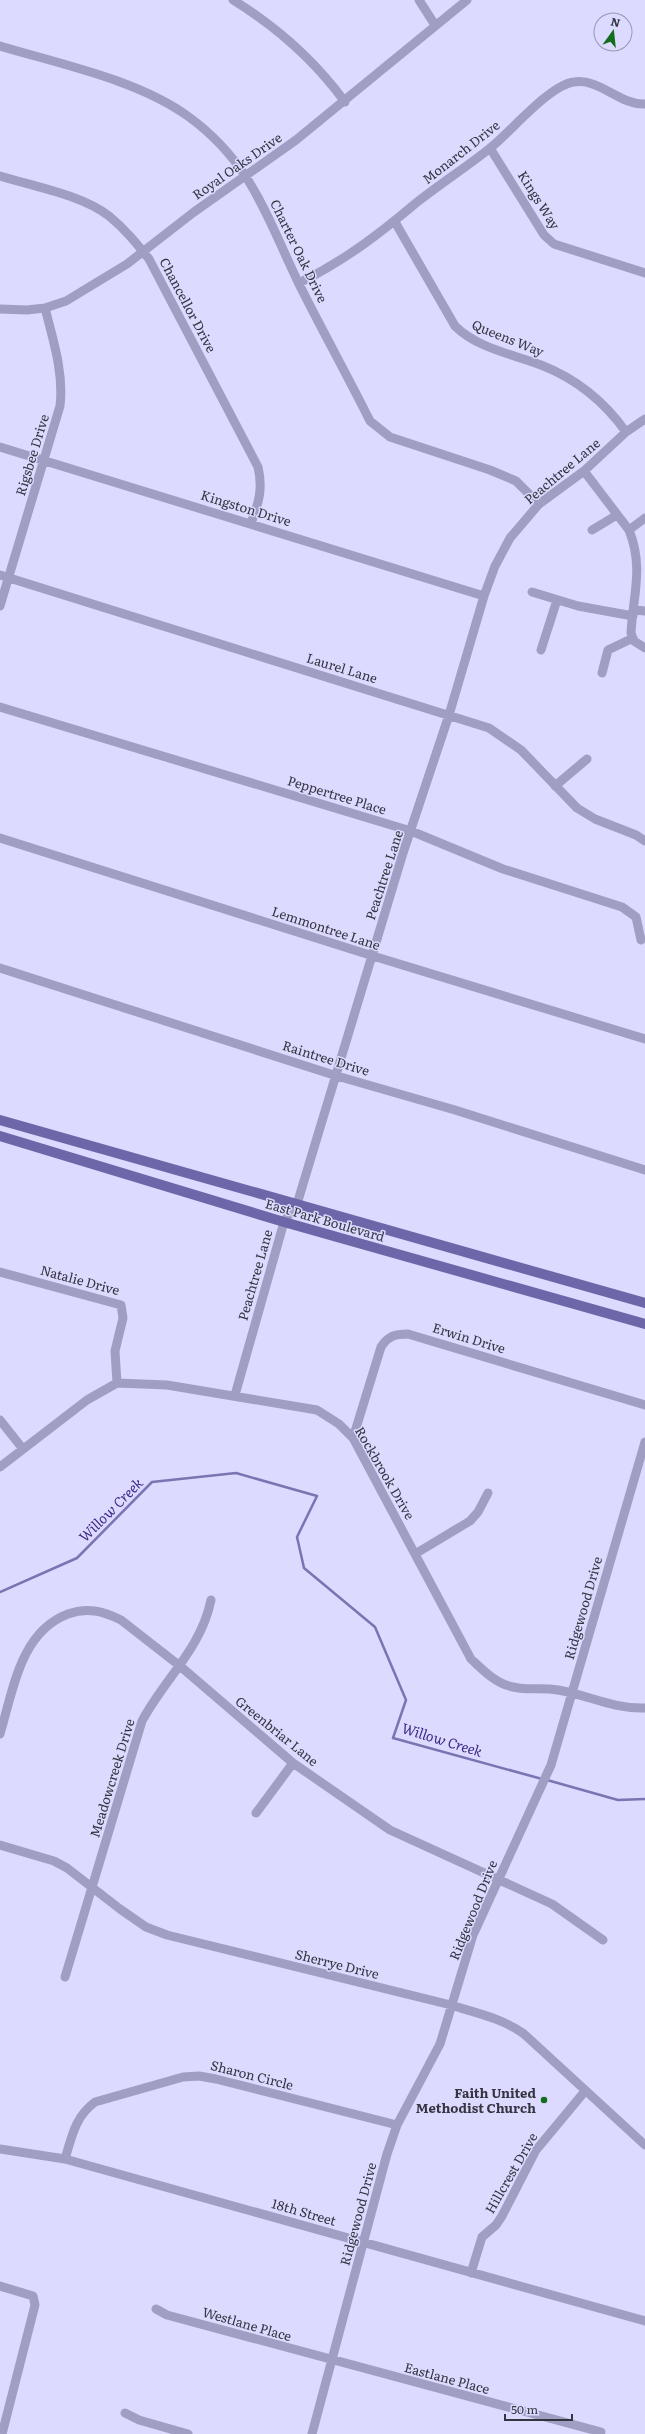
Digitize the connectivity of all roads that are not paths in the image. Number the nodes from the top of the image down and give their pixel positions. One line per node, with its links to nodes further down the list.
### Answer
1 (233, 0): 6 (street)
2 (419, 0): 4 (street)
3 (467, 0): 4 (street, Royal Oaks Drive)
4 (435, 25): 6 (street, Royal Oaks Drive)
5 (0, 46): 9 (street, Charter Oak Drive)
6 (345, 102): 9 (street, Royal Oaks Drive)
7 (645, 104): 8 (street, Monarch Drive)
8 (490, 148): 11 (street, Monarch Drive); 13 (street, Kings Way)
9 (247, 175): 12 (street, Royal Oaks Drive); 14 (street, Charter Oak Drive)
10 (0, 176): 12 (street, Chancellor Drive)
11 (395, 222): 14 (street, Monarch Drive); 18 (street, Queens Way)
12 (142, 250): 15 (street, Royal Oaks Drive); 25 (street, Chancellor Drive)
13 (645, 273)
14 (299, 283): 22 (street, Charter Oak Drive)
15 (45, 308): 16 (street, Royal Oaks Drive); 20 (street, Rigsbee Drive)
16 (0, 309)
17 (645, 419): 18 (street, Peachtree Lane)
18 (626, 432): 21 (street, Peachtree Lane)
19 (0, 446): 20 (street, Kingston Drive)
20 (45, 460): 25 (street, Kingston Drive); 28 (street, Rigsbee Drive)
21 (584, 471): 22 (street, Peachtree Lane); 23 (street)
22 (539, 504): 30 (street, Peachtree Lane)
23 (617, 514): 26 (street); 27 (street)
24 (645, 518): 27 (street)
25 (251, 523): 30 (street, Kingston Drive)
26 (592, 530)
27 (629, 530): 34 (street)
28 (4, 577): 32 (street, Rigsbee Drive); 40 (street, Laurel Lane)
29 (532, 592): 31 (street)
30 (484, 596): 40 (street, Peachtree Lane)
31 (557, 600): 34 (street); 37 (street)
32 (0, 606)
33 (645, 612): 34 (street)
34 (634, 613): 35 (street)
35 (633, 638): 36 (street); 38 (street)
36 (645, 648)
37 (541, 650)
38 (602, 673)
39 (0, 706): 43 (street, Peppertree Place)
40 (449, 715): 42 (street, Laurel Lane); 43 (street, Peachtree Lane)
41 (587, 759): 42 (street)
42 (555, 786): 45 (street, Laurel Lane)
43 (411, 831): 46 (street, Peppertree Place); 47 (street, Peachtree Lane)
44 (0, 838): 47 (street, Lemmontree Lane)
45 (645, 841)
46 (641, 940)
47 (373, 956): 49 (street, Lemmontree Lane); 50 (street, Peachtree Lane)
48 (0, 968): 50 (street, Raintree Drive)
49 (645, 1039)
50 (337, 1076): 53 (street, Raintree Drive); 54 (street, Peachtree Lane)
51 (0, 1120): 54 (main road, East Park Boulevard)
52 (0, 1136): 55 (main road, East Park Boulevard)
53 (645, 1170)
54 (297, 1204): 55 (street, Peachtree Lane); 57 (main road, East Park Boulevard)
55 (284, 1222): 58 (main road, East Park Boulevard); 60 (street, Peachtree Lane)
56 (0, 1272): 59 (street, Natalie Drive)
57 (645, 1303)
58 (645, 1324)
59 (117, 1383): 60 (street, Rockbrook Drive); 65 (street)
60 (235, 1395): 63 (street, Rockbrook Drive)
61 (645, 1405): 63 (street, Erwin Drive)
62 (0, 1420): 65 (street)
63 (353, 1438): 68 (street, Rockbrook Drive)
64 (645, 1442): 71 (street, Ridgewood Drive)
65 (23, 1449): 66 (street)
66 (0, 1467)
67 (488, 1493): 68 (street)
68 (415, 1554): 71 (street, Rockbrook Drive)
69 (211, 1600): 70 (street, Meadowcreek Drive)
70 (180, 1666): 73 (street, Greenbriar Lane); 75 (street, Greenbriar Lane); 79 (street, Meadowcreek Drive)
71 (572, 1694): 72 (street, Rockbrook Drive); 78 (street, Ridgewood Drive)
72 (645, 1708)
73 (3, 1716): 74 (street, Greenbriar Lane)
74 (0, 1734)
75 (293, 1763): 76 (street); 78 (street, Greenbriar Lane)
76 (256, 1813)
77 (0, 1845): 79 (street, Sherrye Drive)
78 (498, 1879): 80 (street, Greenbriar Lane); 82 (street, Ridgewood Drive)
79 (92, 1888): 81 (street, Meadowcreek Drive); 82 (street, Sherrye Drive)
80 (603, 1940)
81 (65, 1977)
82 (451, 2005): 83 (street, Sherrye Drive); 84 (street, Ridgewood Drive)
83 (585, 2091): 85 (street, Sherrye Drive); 89 (street, Hillcrest Drive)
84 (397, 2125): 87 (street, Sharon Circle); 88 (street, Ridgewood Drive)
85 (645, 2145)
86 (0, 2149): 87 (street, 18th Street)
87 (66, 2159): 88 (street, 18th Street)
88 (364, 2243): 89 (street, 18th Street); 93 (street, Ridgewood Drive)
89 (470, 2273): 92 (street, 18th Street)
90 (0, 2286): 96 (street)
91 (156, 2309): 93 (street, Westlane Place)
92 (645, 2321)
93 (333, 2361): 95 (street, Eastlane Place); 98 (street, Ridgewood Drive)
94 (125, 2413): 97 (street)
95 (601, 2432)
96 (2, 2434)
97 (188, 2434)
98 (312, 2434)

